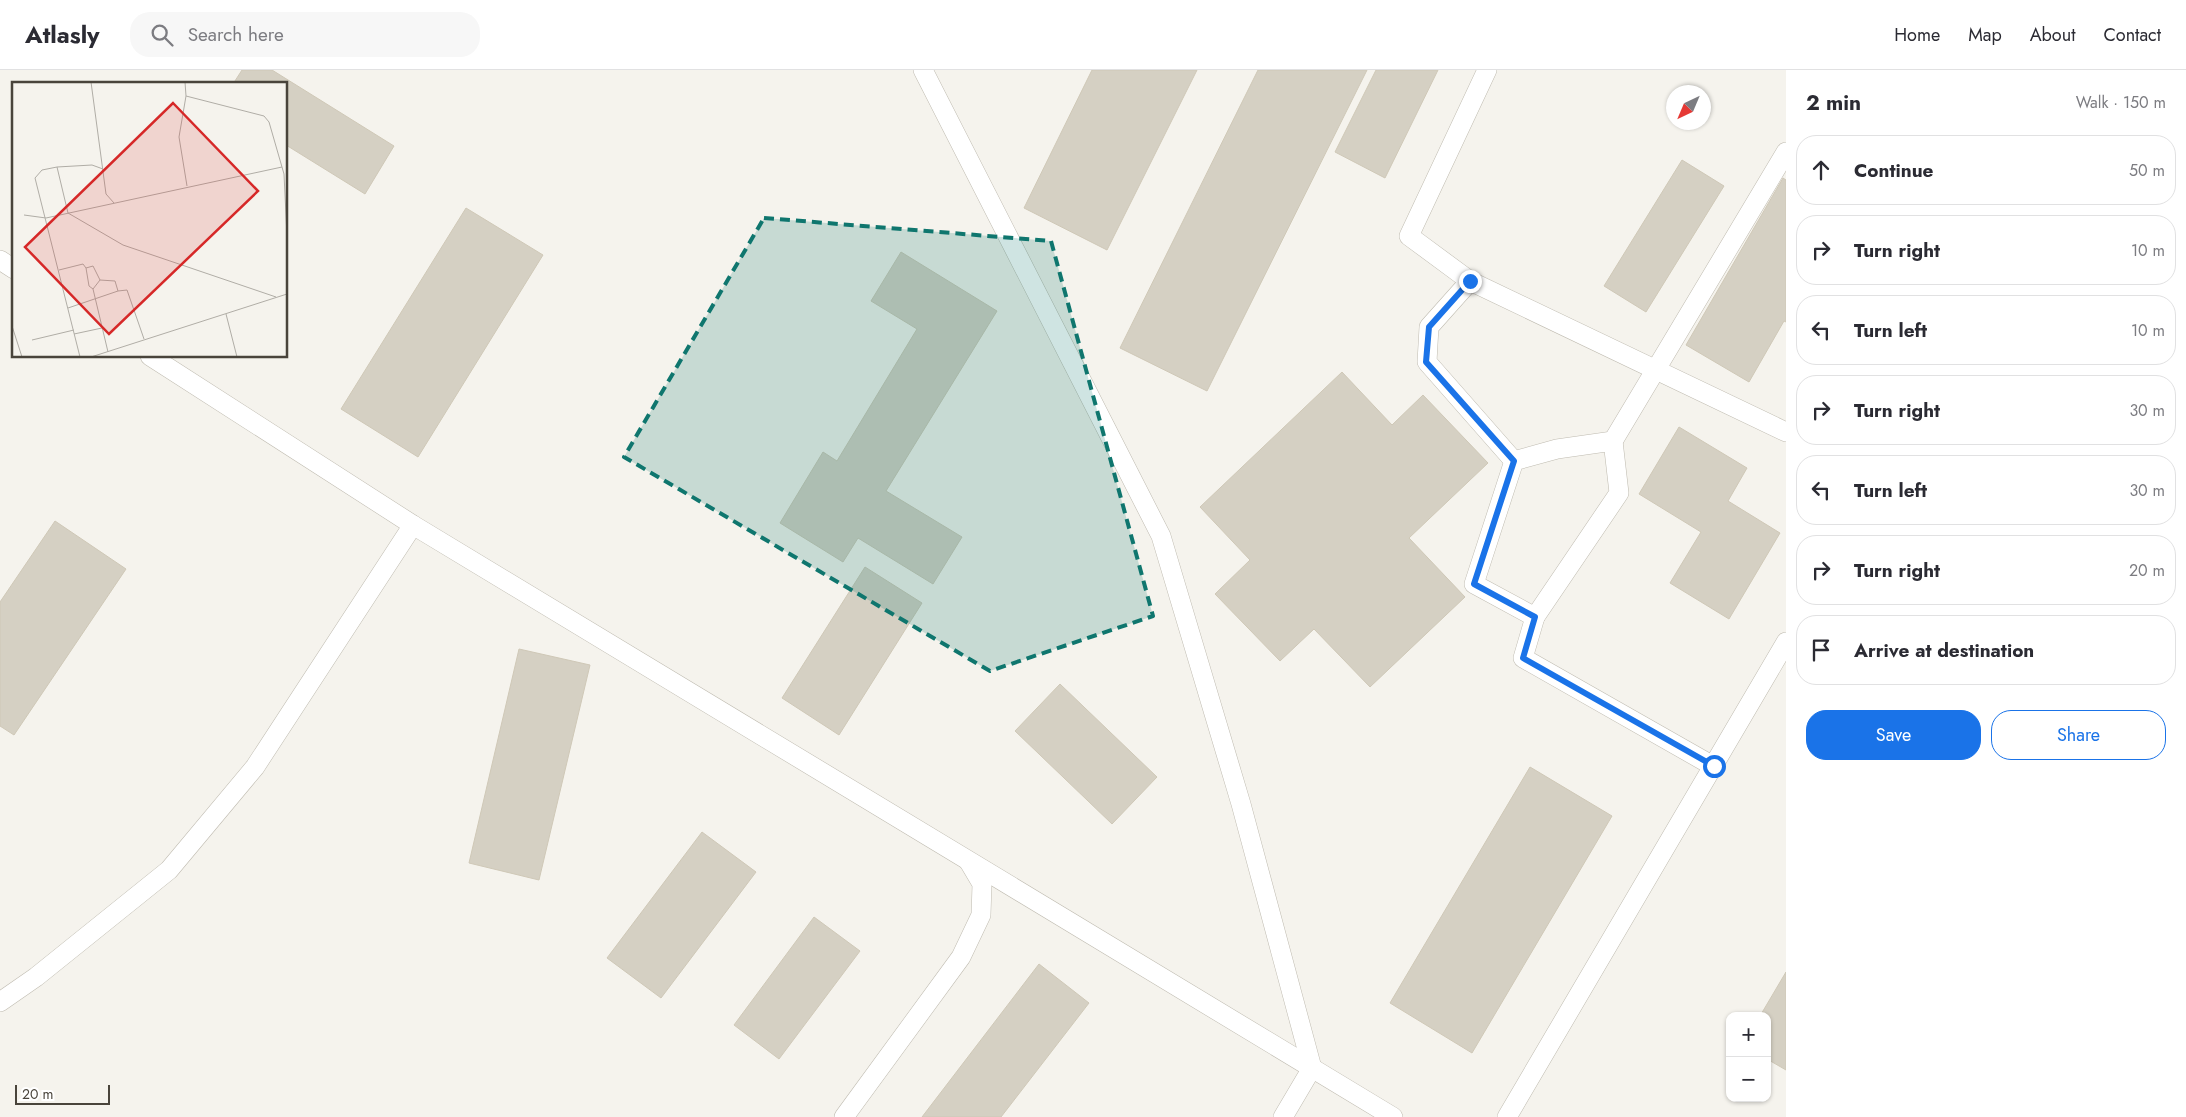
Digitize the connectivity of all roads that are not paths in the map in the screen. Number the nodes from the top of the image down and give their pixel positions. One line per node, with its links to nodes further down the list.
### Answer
1 (923, 70): 18 (lane)
2 (1487, 70): 6 (lane)
3 (1786, 152): 8 (lane)
4 (0, 260): 5 (lane)
5 (12, 267)
6 (1470, 281): 8 (lane); 11 (lane)
7 (153, 358): 12 (lane)
8 (1656, 369): 9 (lane); 10 (lane)
9 (1786, 432)
10 (1613, 441): 11 (lane); 13 (lane)
11 (1514, 461): 13 (lane)
12 (413, 525): 16 (lane); 17 (lane)
13 (1535, 617): 15 (lane)
14 (1786, 642): 15 (lane)
15 (1714, 766): 22 (lane)
16 (967, 859): 18 (lane); 19 (lane)
17 (0, 1002)
18 (1312, 1068): 20 (lane); 21 (lane)
19 (844, 1117)
20 (1283, 1117)
21 (1393, 1117)
22 (1507, 1117)

